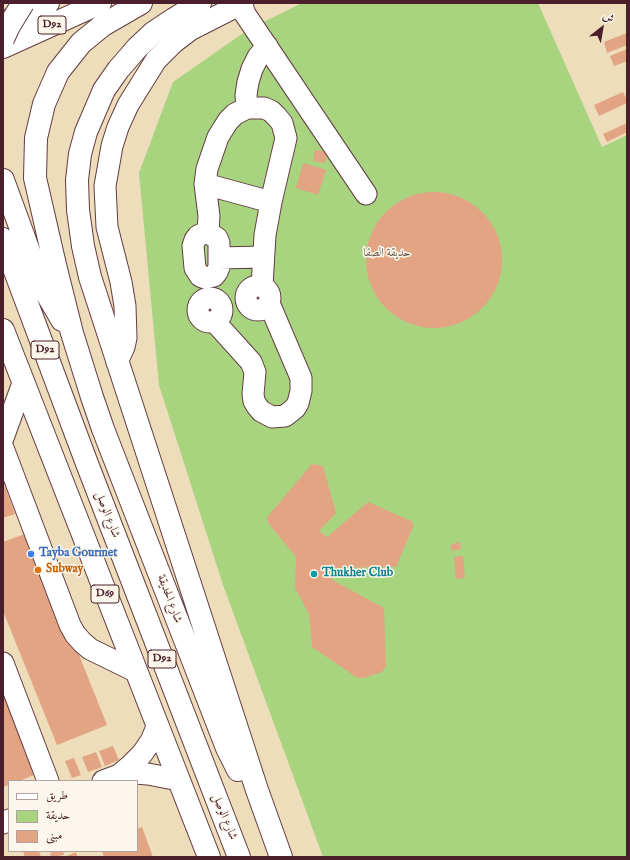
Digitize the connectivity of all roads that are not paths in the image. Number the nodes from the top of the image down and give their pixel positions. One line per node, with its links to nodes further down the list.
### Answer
1 (23, 3): 8 (main road, bridge)
2 (48, 3): 7 (main road, D92)
3 (100, 3): 10 (main road, D92)
4 (141, 3): 20 (main road)
5 (200, 3): 21 (main road)
6 (242, 4): 9 (street); 21 (street)
7 (3, 23)
8 (3, 39)
9 (267, 46): 11 (street); 14 (street)
10 (3, 47)
11 (241, 111): 13 (street); 15 (street)
12 (3, 180): 20 (main road)
13 (212, 186): 15 (street); 17 (street)
14 (366, 194)
15 (264, 201): 17 (street)
16 (3, 238): 33 (main road, شارع الوصل / D92)
17 (256, 257): 18 (street)
18 (257, 294): 18 (street)
19 (3, 330): 22 (main road, D69)
20 (72, 333): 31 (main road, شارع الحديقة)
21 (117, 362): 31 (main road)
22 (23, 383): 23 (street); 26 (main road, D69)
23 (3, 438)
24 (3, 448): 26 (street)
25 (3, 663): 29 (street)
26 (136, 671): 27 (main road, D69)
27 (157, 728): 28 (street); 30 (main road, D69)
28 (111, 778): 30 (street)
29 (48, 780)
30 (178, 780): 32 (main road, D69)
31 (256, 790): 34 (main road, شارع الحديقة)
32 (209, 857)
33 (239, 857)
34 (281, 857)

